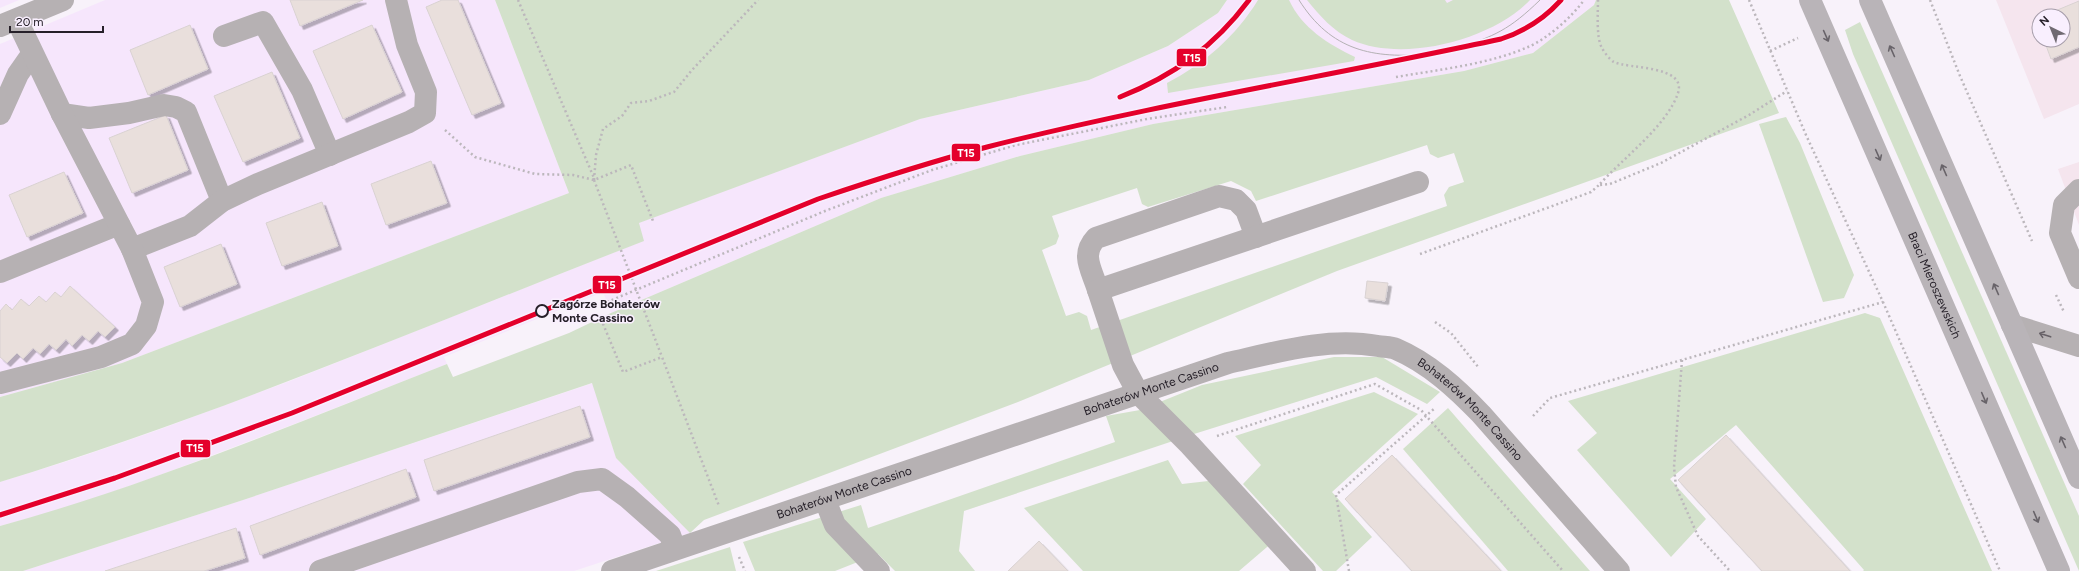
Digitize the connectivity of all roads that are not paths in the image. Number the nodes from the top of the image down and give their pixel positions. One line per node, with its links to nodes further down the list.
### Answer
1 (63, 0): 5 (street)
2 (396, 0): 10 (street)
3 (1810, 0): 32 (main road, Braci Mieroszewskich, one-way to 32)
4 (1870, 0): 20 (main road, one-way to 4)
5 (9, 23): 7 (street)
6 (224, 36): 10 (street)
7 (32, 54): 8 (street); 9 (street)
8 (0, 114)
9 (62, 114): 13 (street); 14 (street)
10 (330, 155): 13 (street)
11 (1418, 182): 15 (street)
12 (2079, 190): 18 (street)
13 (222, 201): 16 (street)
14 (119, 224): 16 (street); 17 (street)
15 (1256, 237): 19 (street); 19 (street)
16 (132, 249): 22 (street)
17 (0, 272)
18 (2079, 278)
19 (1098, 290): 23 (street)
20 (2012, 325): 21 (street, one-way to 20); 24 (main road, one-way to 20)
21 (2079, 346)
22 (0, 383)
23 (1138, 393): 25 (street, Bohaterów Monte Cassino); 30 (street); 31 (street, Bohaterów Monte Cassino)
24 (2079, 478)
25 (825, 500): 26 (street, Bohaterów Monte Cassino); 29 (street)
26 (675, 549): 27 (street); 28 (street, Bohaterów Monte Cassino)
27 (320, 571)
28 (612, 571)
29 (879, 571)
30 (1304, 571)
31 (1619, 571)
32 (2059, 571)

